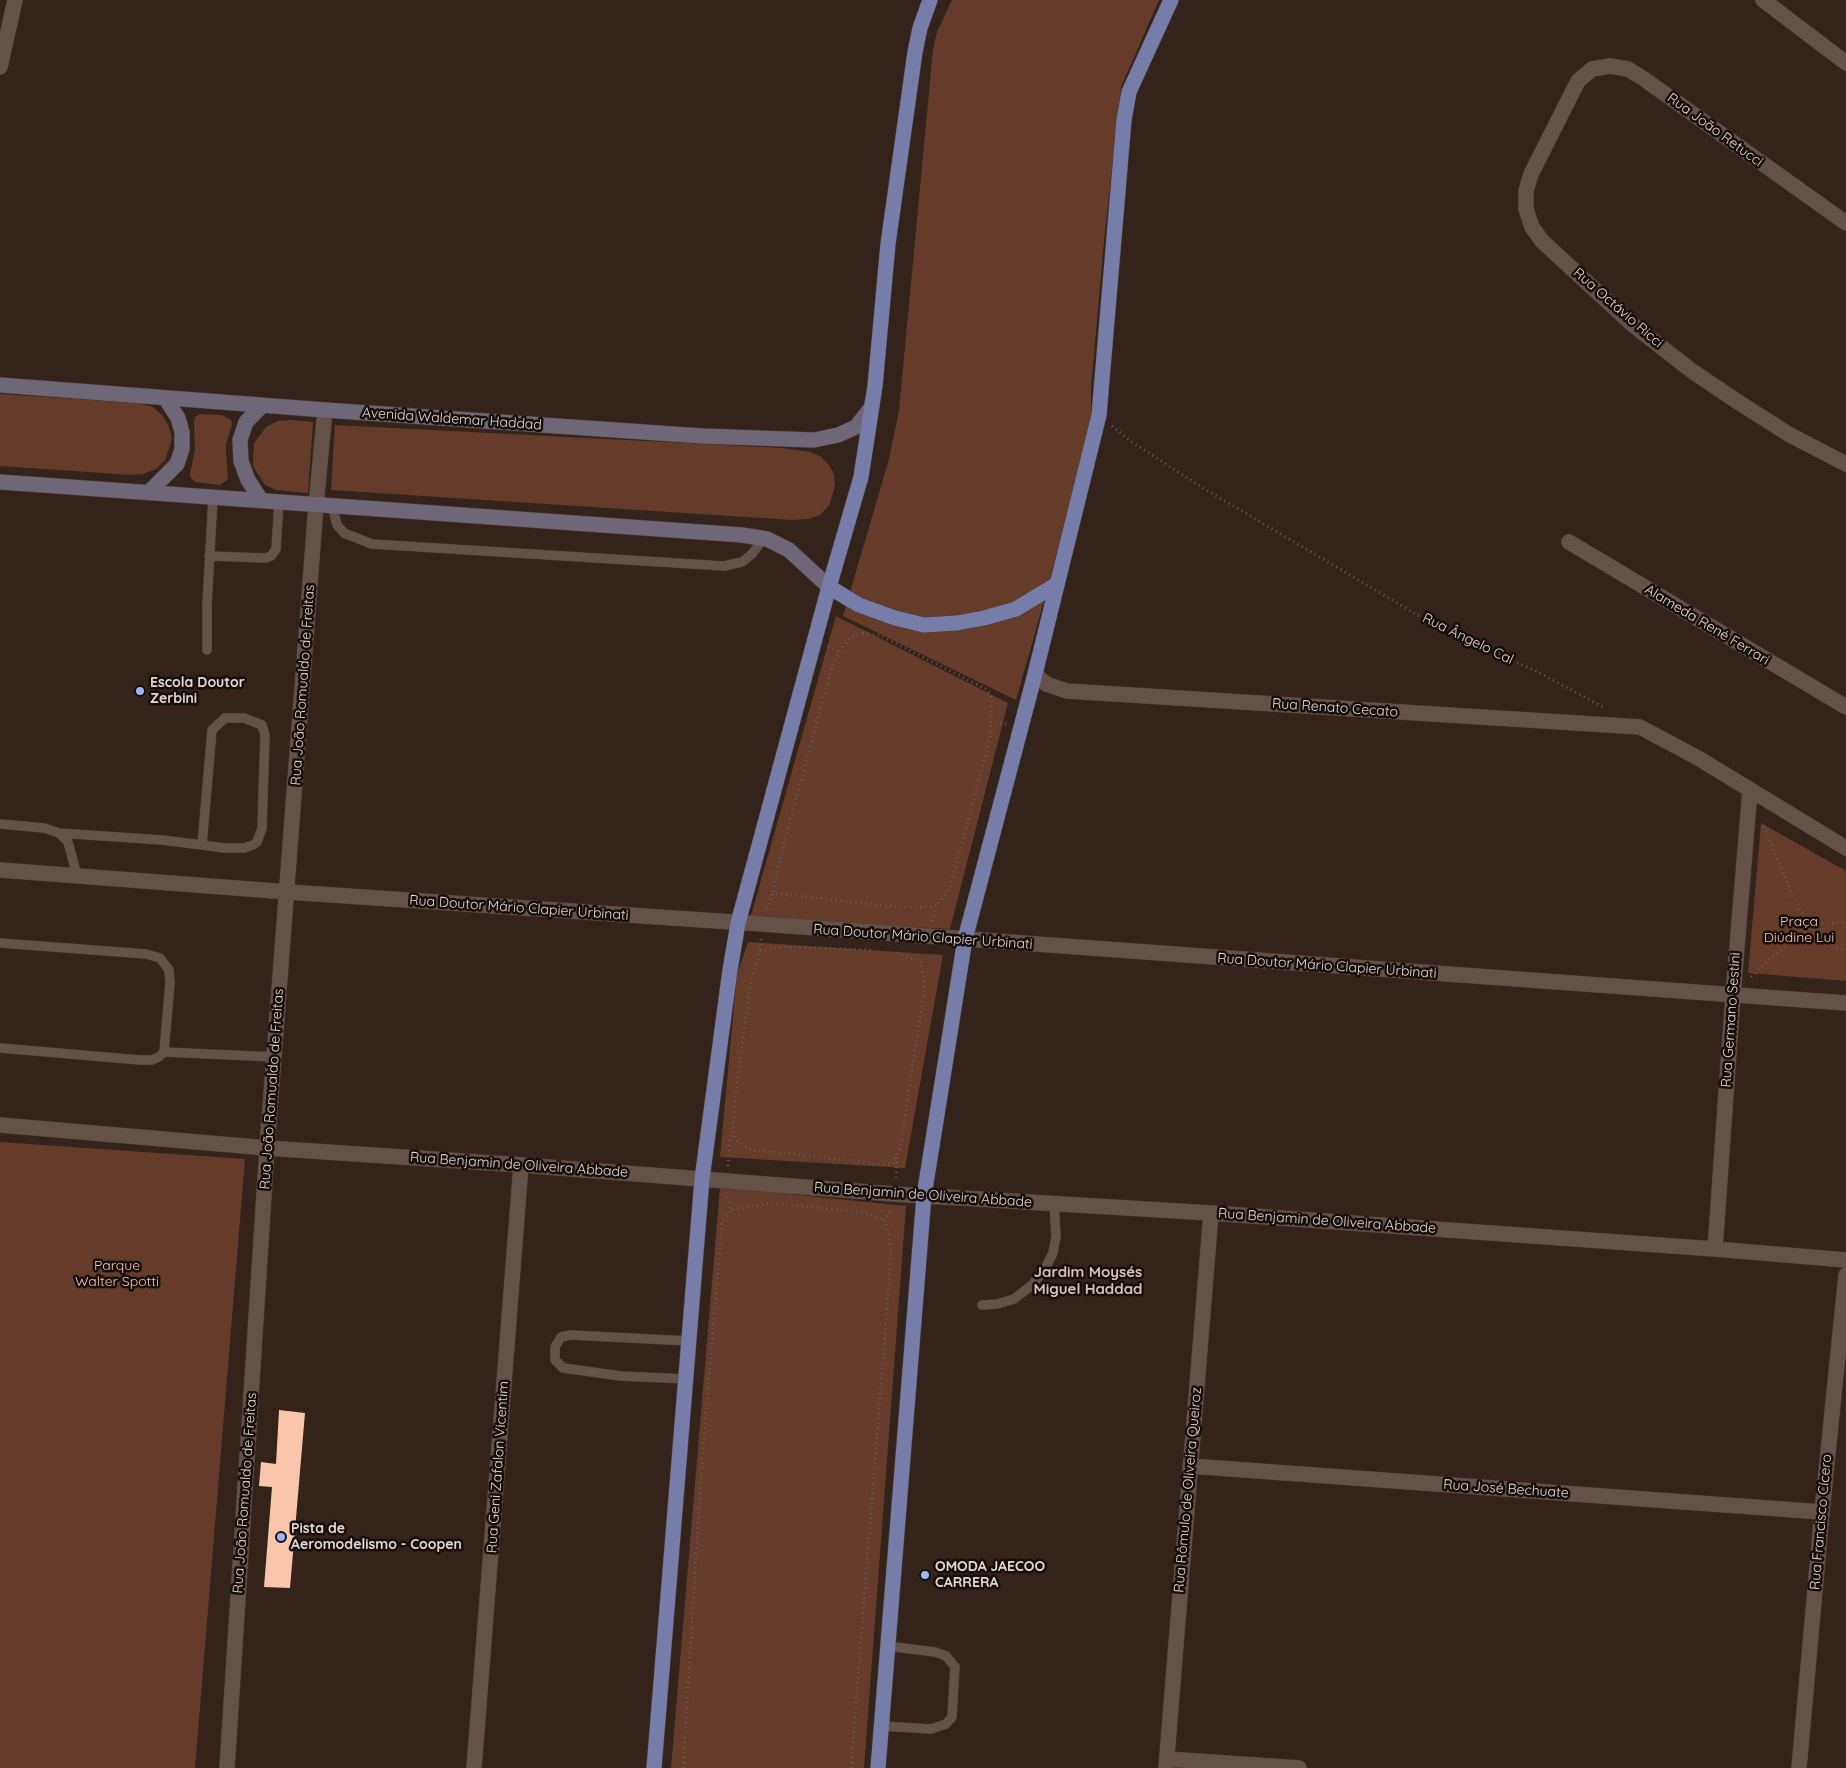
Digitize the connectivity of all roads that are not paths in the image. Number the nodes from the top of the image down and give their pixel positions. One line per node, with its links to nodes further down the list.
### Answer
1 (15, 0): 6 (street)
2 (930, 0): 10 (main road)
3 (1171, 0): 25 (main road)
4 (1763, 0): 5 (street)
5 (1846, 63)
6 (0, 67)
7 (1578, 81): 8 (street, Rua João Retucci); 14 (street, Rua Octávio Ricci)
8 (1846, 224)
9 (0, 385): 11 (main road, Avenida Waldemar Haddad)
10 (875, 386): 13 (main road, Avenida Waldemar Haddad); 26 (main road)
11 (165, 398): 12 (main road, Avenida Waldemar Haddad); 16 (main road)
12 (262, 406): 13 (main road, Avenida Waldemar Haddad); 18 (main road)
13 (325, 410): 20 (street, Rua João Romualdo de Freitas)
14 (1846, 464)
15 (0, 482): 16 (main road)
16 (149, 492): 17 (main road)
17 (213, 497): 18 (main road); 24 (lane)
18 (261, 500): 19 (main road)
19 (279, 501): 20 (main road); 24 (lane)
20 (316, 504): 21 (main road); 37 (street, Rua João Romualdo de Freitas)
21 (332, 506): 22 (main road); 22 (lane)
22 (764, 538): 26 (main road)
23 (1569, 542): 29 (street, Alameda René Ferrari)
24 (209, 556): 27 (lane)
25 (1057, 584): 26 (main road); 28 (main road)
26 (829, 587): 38 (main road)
27 (207, 650)
28 (1035, 674): 30 (street, Rua Renato Cecato); 39 (main road)
29 (1846, 707)
30 (1750, 791): 34 (street); 41 (street, Rua Germano Sestini)
31 (0, 824): 32 (lane)
32 (59, 833): 33 (lane); 36 (lane)
33 (202, 845): 33 (lane)
34 (1846, 848)
35 (0, 870): 36 (street, Rua Doutor Mário Clapier Urbinati)
36 (77, 876): 37 (street, Rua Doutor Mário Clapier Urbinati)
37 (288, 892): 38 (street, Rua Doutor Mário Clapier Urbinati); 45 (street, Rua João Romualdo de Freitas)
38 (738, 923): 39 (street, Rua Doutor Mário Clapier Urbinati); 49 (main road)
39 (965, 940): 41 (street, Rua Doutor Mário Clapier Urbinati); 50 (main road)
40 (0, 943): 44 (lane)
41 (1732, 995): 42 (street, Rua Doutor Mário Clapier Urbinati); 53 (street, Rua Germano Sestini)
42 (1846, 1003)
43 (0, 1048): 44 (lane)
44 (164, 1052): 45 (lane)
45 (275, 1057): 47 (street, Rua João Romualdo de Freitas)
46 (0, 1125): 47 (street, Rua Benjamin de Oliveira Abbade)
47 (268, 1148): 48 (street, Rua Benjamin de Oliveira Abbade); 64 (street, Rua João Romualdo de Freitas)
48 (522, 1165): 49 (street, Rua Benjamin de Oliveira Abbade); 65 (street, Rua Geni Zafalon Vicentim)
49 (702, 1180): 50 (street, Rua Benjamin de Oliveira Abbade); 57 (main road)
50 (924, 1196): 51 (street, Rua Benjamin de Oliveira Abbade); 61 (main road)
51 (1054, 1204): 52 (street, Rua Benjamin de Oliveira Abbade); 56 (lane)
52 (1211, 1213): 53 (street, Rua Benjamin de Oliveira Abbade); 59 (street, Rua Rômulo de Oliveira Queiroz)
53 (1715, 1249): 54 (street, Rua Benjamin de Oliveira Abbade)
54 (1846, 1260)
55 (1846, 1275): 60 (street, Rua Francisco Cícero)
56 (982, 1305)
57 (689, 1341): 58 (main road); 58 (lane)
58 (686, 1379): 66 (main road)
59 (1190, 1466): 60 (street, Rua José Bechuate); 63 (street, Rua Rômulo de Oliveira Queiroz)
60 (1822, 1512): 69 (street, Rua Francisco Cícero)
61 (887, 1646): 62 (main road); 62 (lane)
62 (881, 1726): 67 (main road)
63 (1167, 1764): 68 (street)
64 (227, 1768)
65 (474, 1768)
66 (654, 1768)
67 (878, 1768)
68 (1299, 1768)
69 (1799, 1768)

